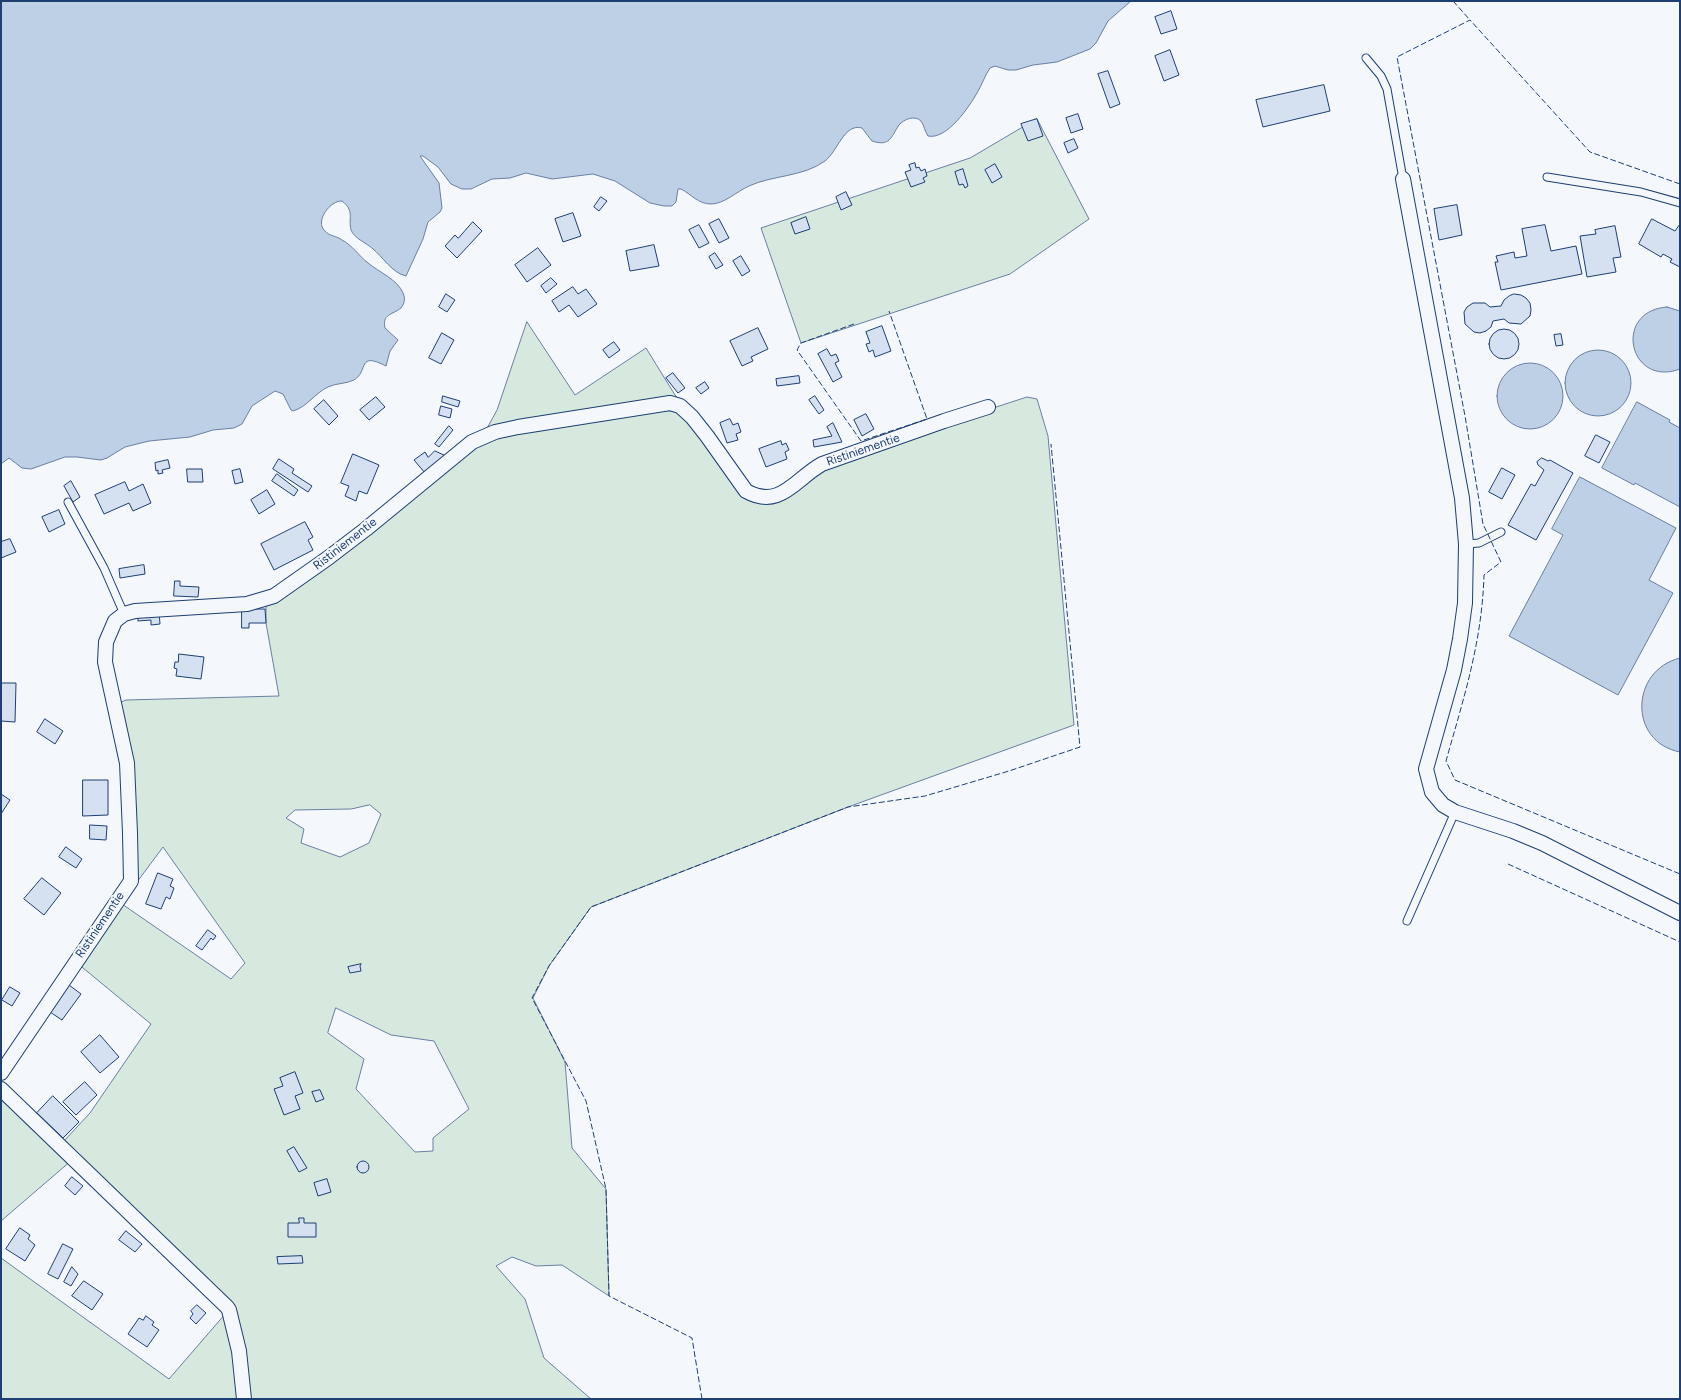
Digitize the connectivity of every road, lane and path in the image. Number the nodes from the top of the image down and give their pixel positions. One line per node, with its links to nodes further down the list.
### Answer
1 (1366, 58): 3 (lane)
2 (1547, 177): 4 (lane)
3 (1404, 179): 8 (street)
4 (1680, 203)
5 (988, 407): 9 (street, Ristiniementie)
6 (68, 502): 9 (lane)
7 (1501, 532): 8 (lane)
8 (1466, 544): 10 (street)
9 (124, 614): 13 (street, Ristiniementie)
10 (1455, 812): 11 (street); 12 (lane)
11 (1680, 912)
12 (1407, 921)
13 (1, 1073)
14 (1, 1089): 15 (street)
15 (244, 1399)

